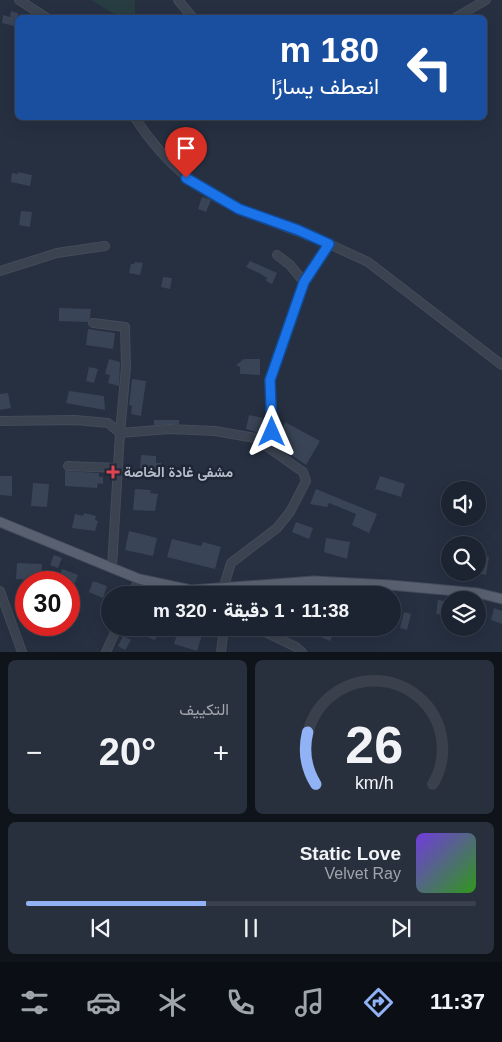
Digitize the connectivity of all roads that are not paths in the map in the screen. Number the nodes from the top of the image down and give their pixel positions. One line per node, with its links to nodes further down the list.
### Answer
1 (19, 0): 4 (street)
2 (178, 0): 5 (street)
3 (486, 0): 6 (street)
4 (42, 15)
5 (190, 15)
6 (460, 15)
7 (136, 120): 8 (street)
8 (329, 244): 12 (street); 14 (street)
9 (105, 246): 11 (street)
10 (277, 255): 12 (street)
11 (0, 271)
12 (304, 282): 17 (street)
13 (93, 323): 16 (street)
14 (502, 365)
15 (0, 421): 16 (street)
16 (120, 433): 17 (street); 19 (street)
17 (271, 449): 25 (street)
18 (68, 466): 19 (street)
19 (117, 468): 21 (street)
20 (0, 522): 21 (main road)
21 (112, 567): 22 (main road)
22 (139, 579): 23 (street); 24 (main road)
23 (136, 586)
24 (168, 586)
25 (224, 586)
26 (249, 586): 28 (main road)
27 (0, 591): 32 (street)
28 (502, 598)
29 (113, 636): 33 (street)
30 (223, 636): 34 (street)
31 (274, 636): 35 (street)
32 (22, 652)
33 (106, 652)
34 (221, 652)
35 (302, 652)

